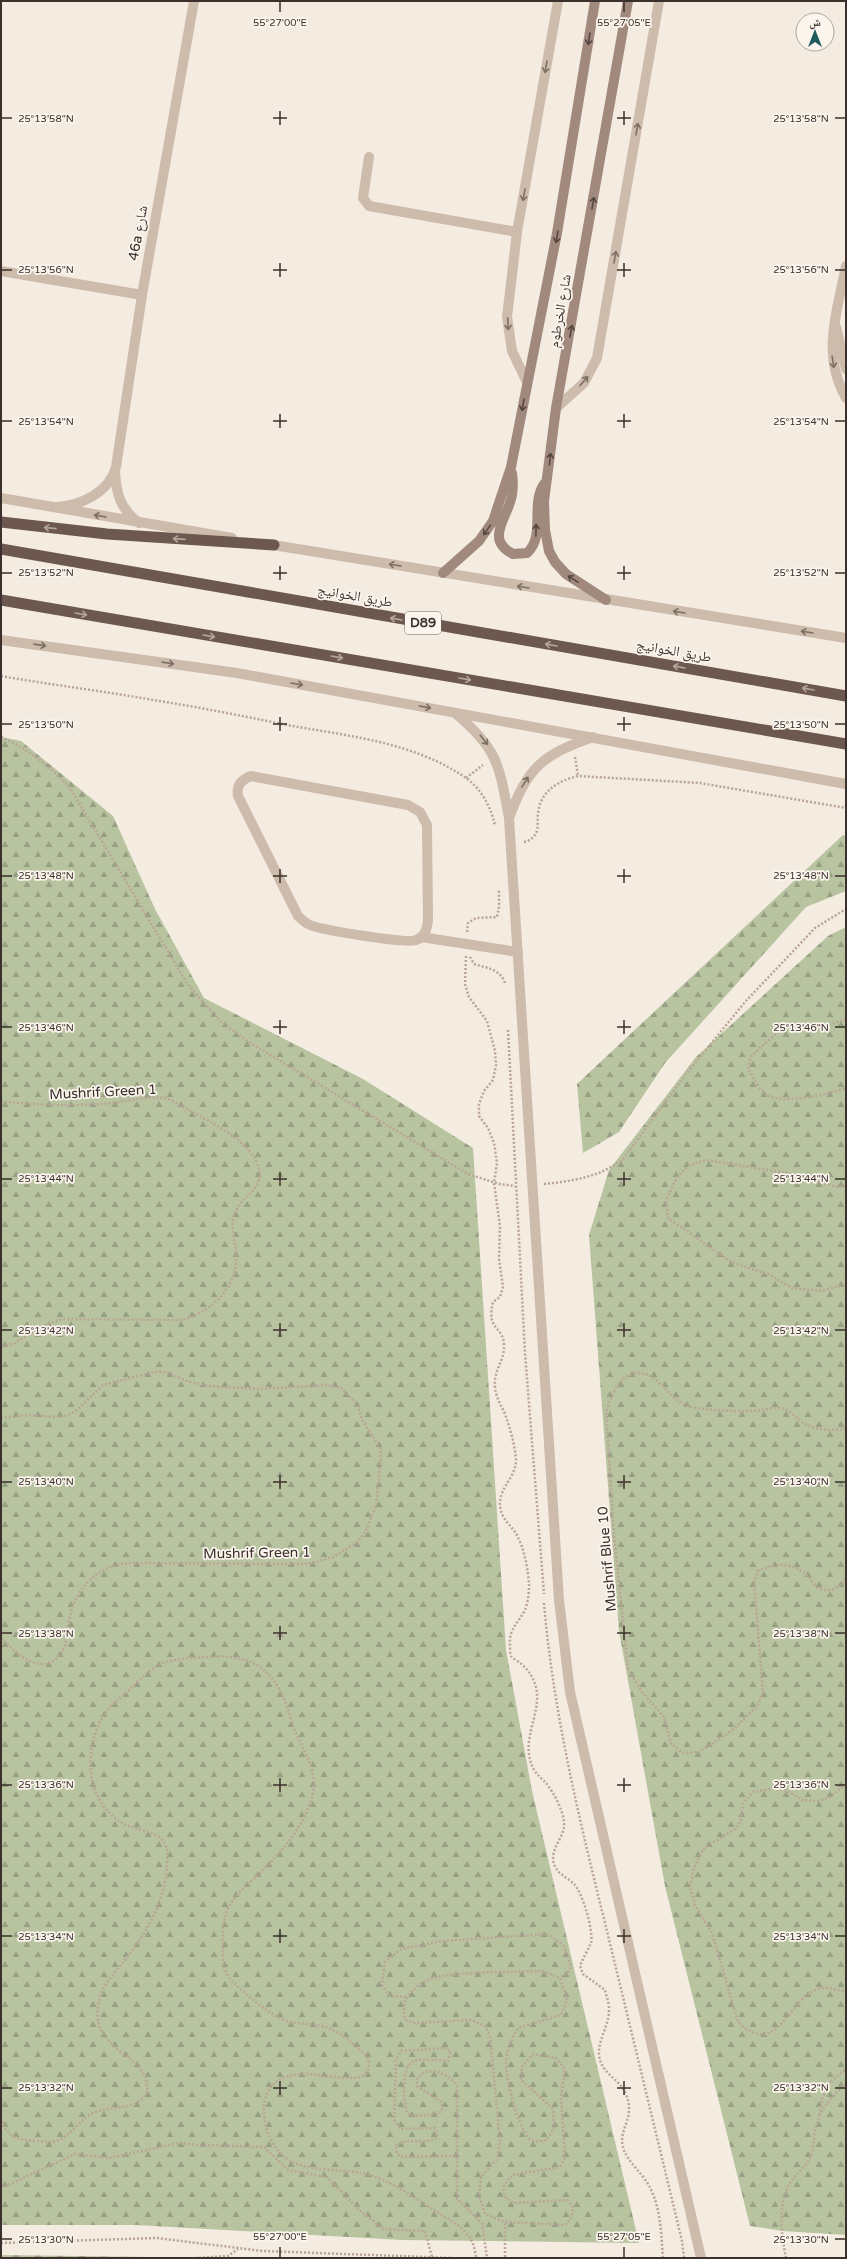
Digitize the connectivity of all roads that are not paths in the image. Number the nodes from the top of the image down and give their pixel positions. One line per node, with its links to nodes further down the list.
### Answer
1 (194, 1): 10 (street, 46a شارع)
2 (558, 1): 7 (street, one-way to 7)
3 (595, 1): 13 (main road, شارع الخرطوم, one-way to 13)
4 (628, 1): 15 (main road, شارع الخرطوم, one-way to 4)
5 (659, 1): 15 (street, one-way to 5)
6 (368, 157): 7 (street)
7 (517, 232): 13 (street, one-way to 13)
8 (846, 266): 11 (street)
9 (1, 271): 10 (street)
10 (142, 295): 17 (street, 46a شارع)
11 (835, 323): 12 (street); 14 (street, one-way to 14)
12 (846, 369)
13 (527, 382): 16 (main road, شارع الخرطوم, one-way to 16)
14 (846, 398)
15 (556, 408): 18 (main road, شارع الخرطوم, one-way to 15)
16 (511, 467): 18 (main road, one-way to 18); 25 (main road, شارع الخرطوم, one-way to 25)
17 (115, 471): 20 (street, 46a شارع); 22 (street, 46a شارع)
18 (548, 478): 27 (main road, شارع الخرطوم, one-way to 18)
19 (1, 498): 20 (street, 46a شارع)
20 (48, 507): 22 (street, 46a شارع, one-way to 20)
21 (1, 522): 23 (highway, one-way to 21)
22 (139, 522): 23 (street, 46a شارع)
23 (274, 545): 25 (street, 46a شارع, one-way to 23)
24 (1, 549): 30 (highway, طريق الخوانيج / D89, one-way to 24)
25 (443, 573): 27 (street, 46a شارع, one-way to 25)
26 (1, 600): 33 (highway, one-way to 33)
27 (606, 600): 28 (street, 46a شارع, one-way to 27)
28 (846, 638)
29 (1, 640): 31 (street, one-way to 31)
30 (846, 696)
31 (455, 713): 32 (street); 35 (street, one-way to 35)
32 (593, 737): 34 (street); 35 (street, one-way to 32)
33 (846, 744)
34 (846, 784)
35 (509, 818): 37 (street)
36 (421, 937): 36 (street); 37 (street)
37 (518, 952): 38 (street)
38 (702, 2258)

